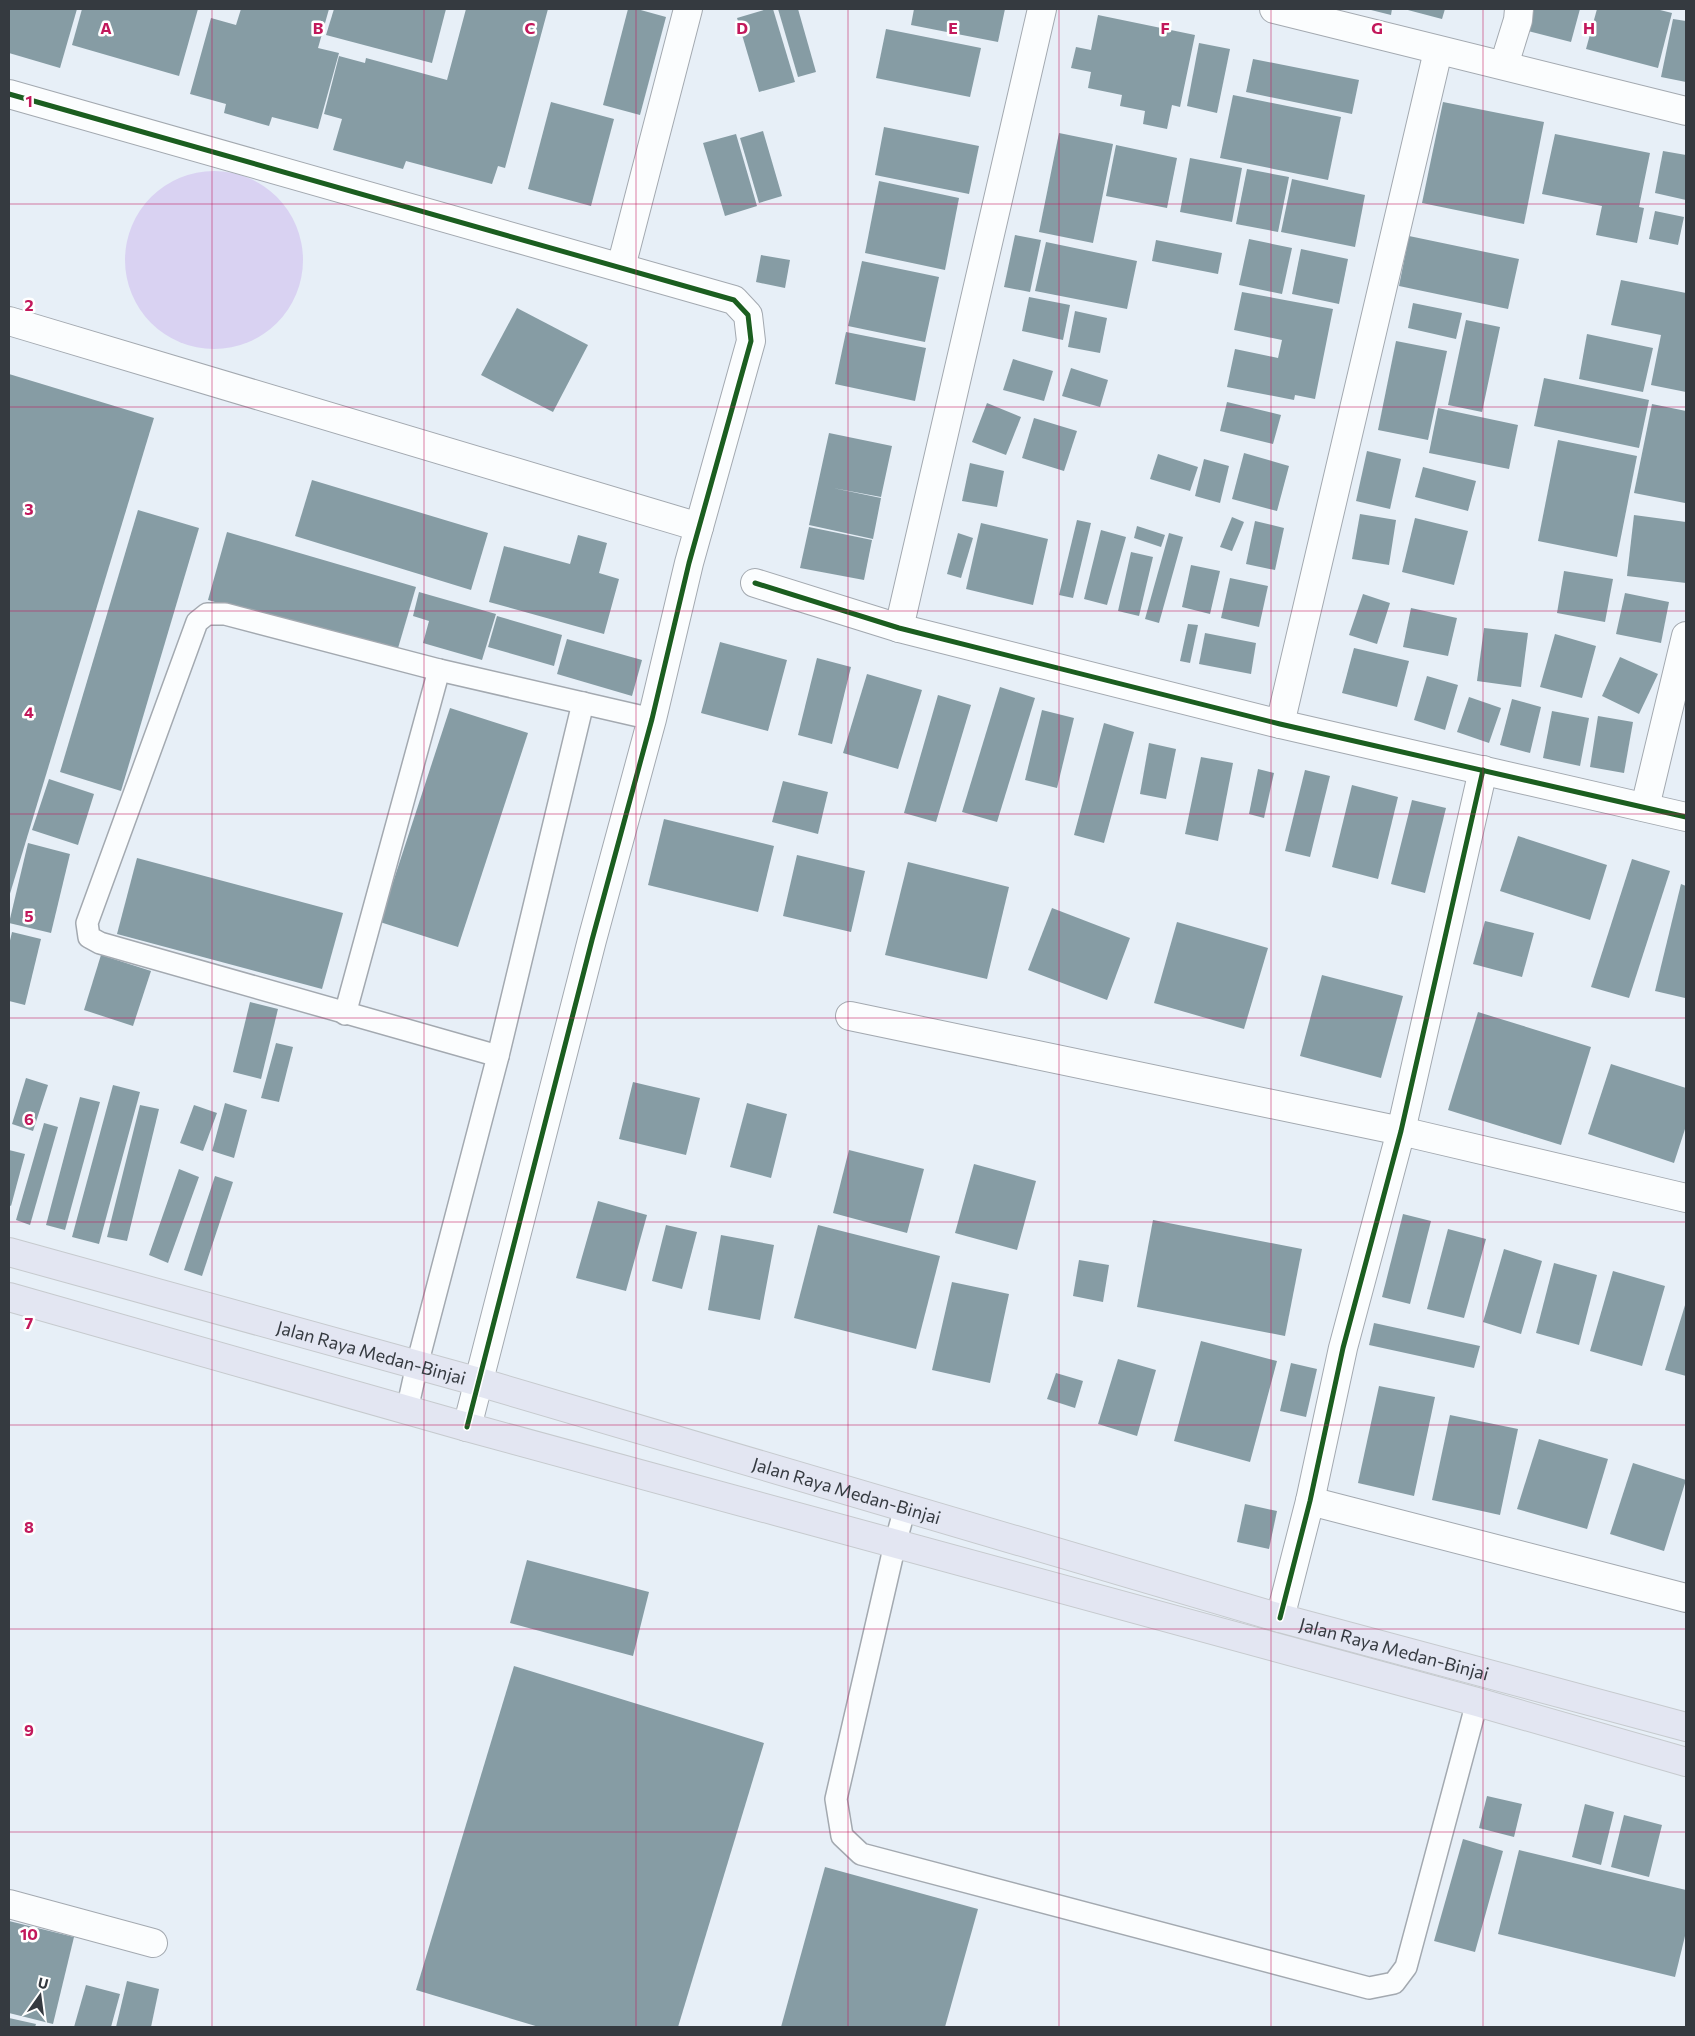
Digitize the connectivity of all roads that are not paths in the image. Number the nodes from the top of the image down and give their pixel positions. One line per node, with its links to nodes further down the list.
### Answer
1 (688, 9): 9 (street)
2 (1042, 9): 13 (street)
3 (1274, 9): 5 (street)
4 (1519, 9): 6 (street)
5 (1438, 51): 6 (street); 18 (street)
6 (1504, 65): 8 (street)
7 (9, 94): 9 (street)
8 (1686, 111)
9 (621, 266): 11 (street)
10 (9, 321): 11 (street)
11 (699, 527): 17 (street)
12 (755, 583): 13 (street)
13 (899, 628): 18 (street)
14 (1686, 636): 20 (street)
15 (439, 670): 16 (lane); 22 (lane); 22 (lane)
16 (583, 703): 17 (lane); 24 (lane)
17 (652, 719): 30 (street)
18 (1280, 724): 19 (street)
19 (1483, 770): 20 (street); 25 (street)
20 (1645, 807): 21 (street)
21 (1686, 816)
22 (345, 1014): 24 (lane)
23 (850, 1016): 25 (street)
24 (498, 1056): 29 (lane)
25 (1401, 1131): 26 (street); 33 (street)
26 (1686, 1198)
27 (9, 1252): 29 (highway, Jalan Raya Medan-Binjai)
28 (9, 1297): 31 (highway, Jalan Raya Medan-Binjai)
29 (417, 1365): 30 (highway, Jalan Raya Medan-Binjai); 31 (lane)
30 (479, 1382): 32 (street); 34 (highway, Jalan Raya Medan-Binjai)
31 (407, 1410): 32 (highway, Jalan Raya Medan-Binjai)
32 (467, 1427): 35 (highway, Jalan Raya Medan-Binjai)
33 (1310, 1501): 36 (street); 37 (street)
34 (905, 1508): 35 (lane); 37 (highway, Jalan Raya Medan-Binjai)
35 (895, 1544): 38 (highway, Jalan Raya Medan-Binjai); 38 (lane)
36 (1686, 1598)
37 (1280, 1618): 39 (highway, Jalan Raya Medan-Binjai)
38 (1477, 1702): 40 (highway, Jalan Raya Medan-Binjai)
39 (1686, 1727)
40 (1686, 1762)
41 (9, 1904): 42 (street)
42 (153, 1943)

